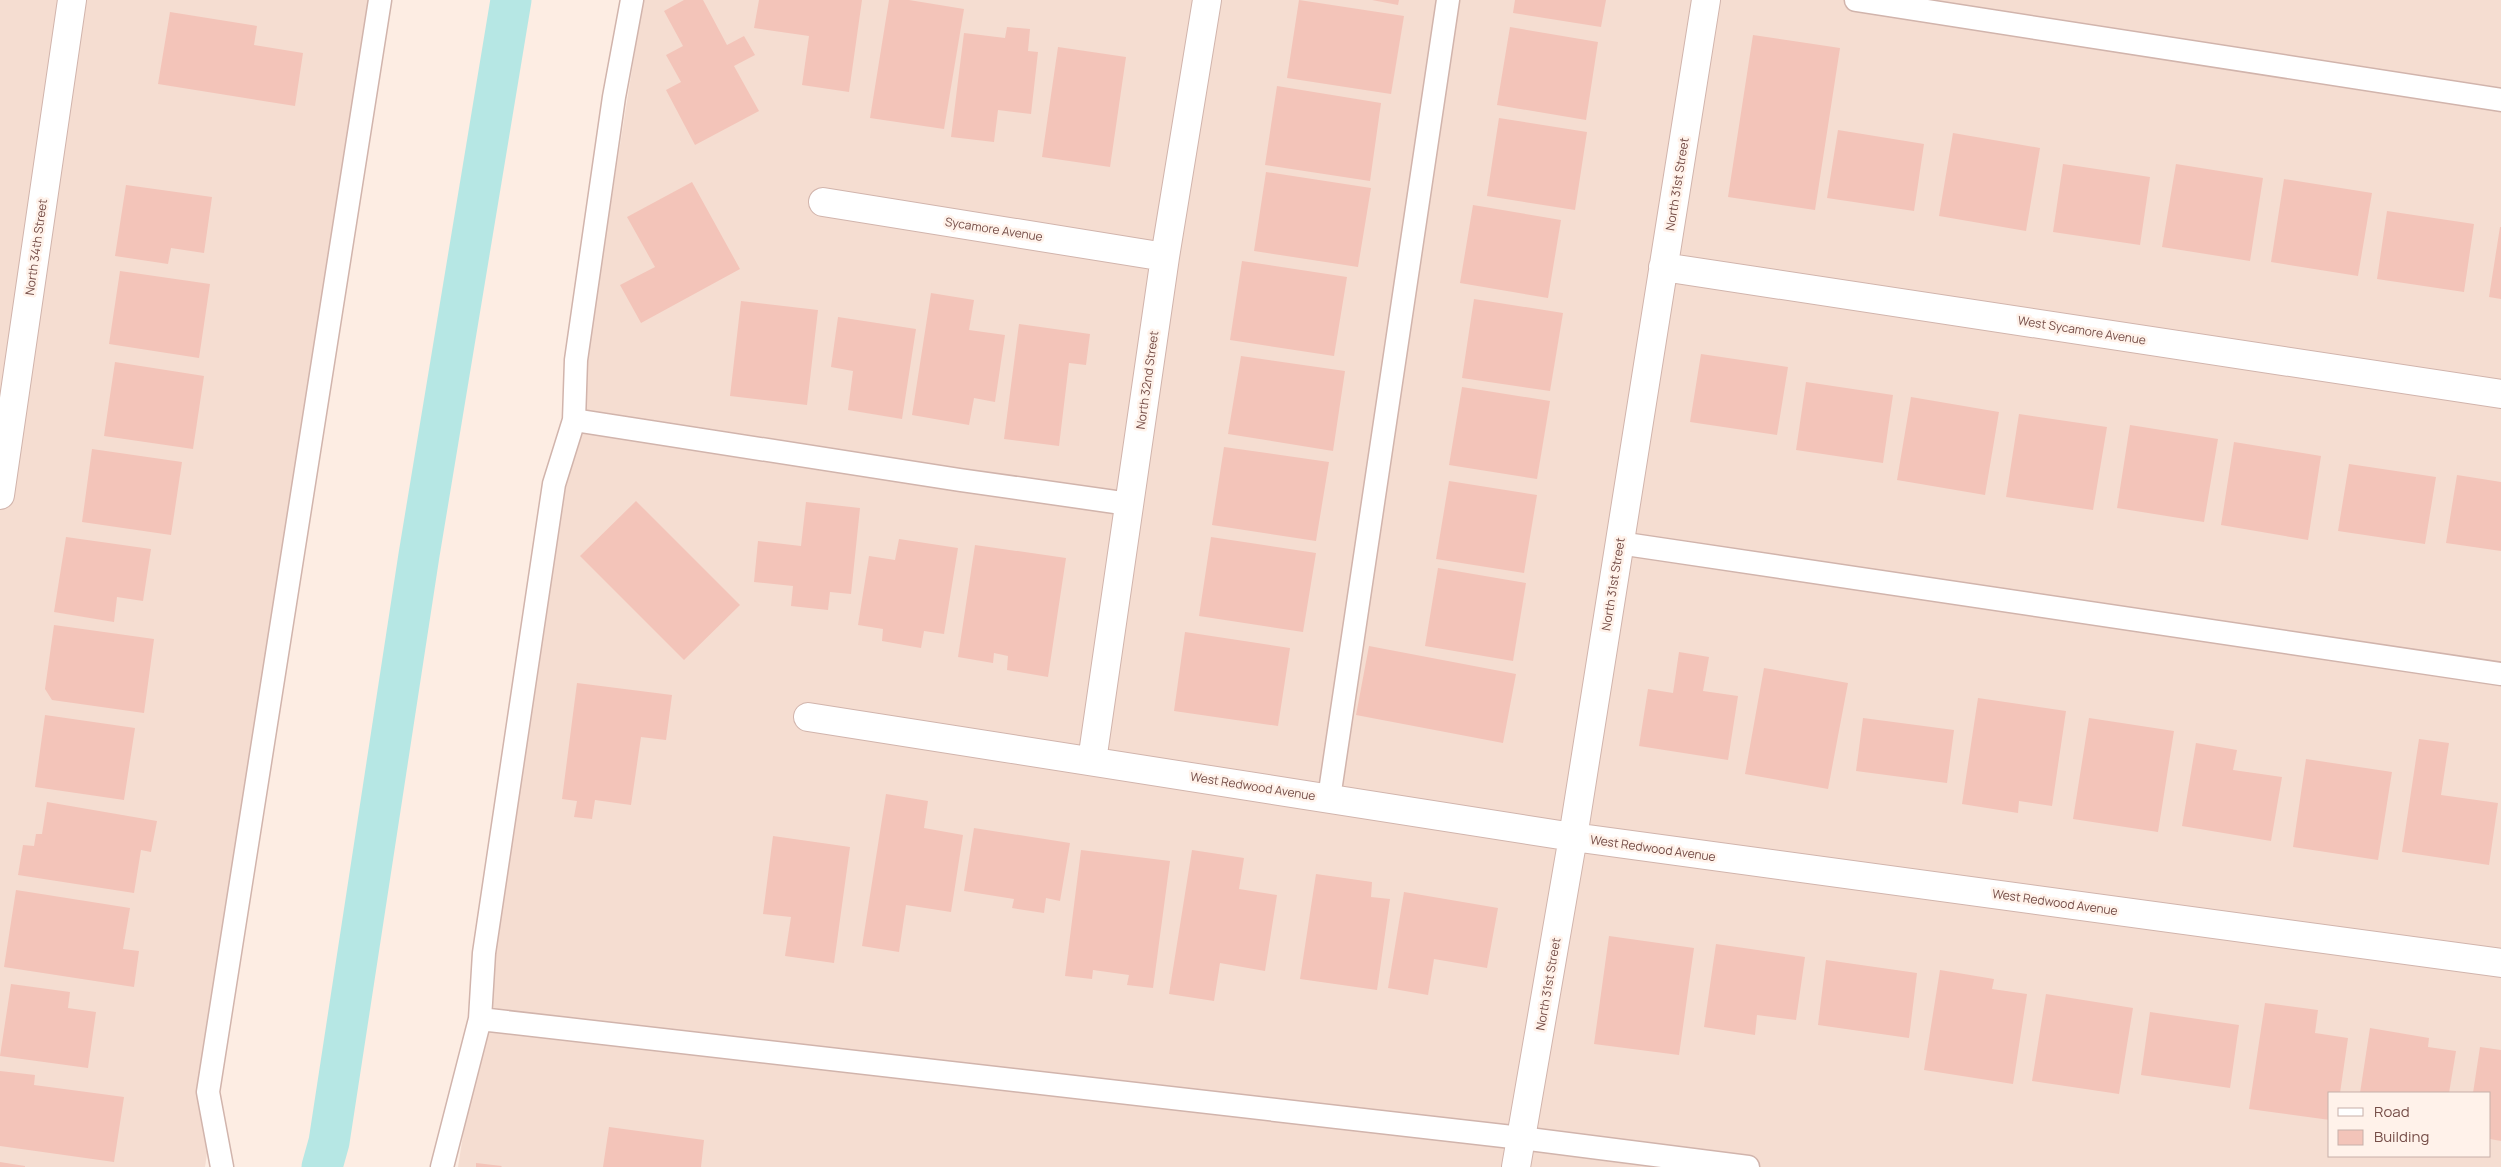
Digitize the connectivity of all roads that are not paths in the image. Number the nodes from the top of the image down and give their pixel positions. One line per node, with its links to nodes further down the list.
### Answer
1 (72, 0): 14 (street, North 34th Street)
2 (380, 0): 25 (lane)
3 (632, 0): 13 (lane)
4 (1207, 0): 10 (street, North 32nd Street)
5 (1448, 0): 20 (lane)
6 (1706, 0): 11 (street, North 31st Street)
7 (1856, 0): 8 (lane)
8 (2501, 100)
9 (823, 202): 10 (street, Sycamore Avenue)
10 (1165, 257): 15 (street, North 32nd Street)
11 (1663, 266): 12 (street, West Sycamore Avenue); 16 (street, North 31st Street)
12 (2501, 394)
13 (574, 420): 15 (lane); 23 (lane)
14 (0, 495)
15 (1129, 504): 19 (street, North 32nd Street)
16 (1619, 543): 17 (lane); 21 (street, North 31st Street)
17 (2501, 674)
18 (808, 717): 19 (street, West Redwood Avenue)
19 (1092, 761): 20 (street, West Redwood Avenue)
20 (1328, 798): 21 (street, West Redwood Avenue)
21 (1573, 837): 22 (street, West Redwood Avenue); 24 (street, North 31st Street)
22 (2501, 963)
23 (480, 1019): 24 (lane); 26 (lane)
24 (1522, 1138): 27 (street, North 31st Street); 28 (lane)
25 (222, 1167)
26 (442, 1167)
27 (1516, 1167)
28 (1748, 1167)

